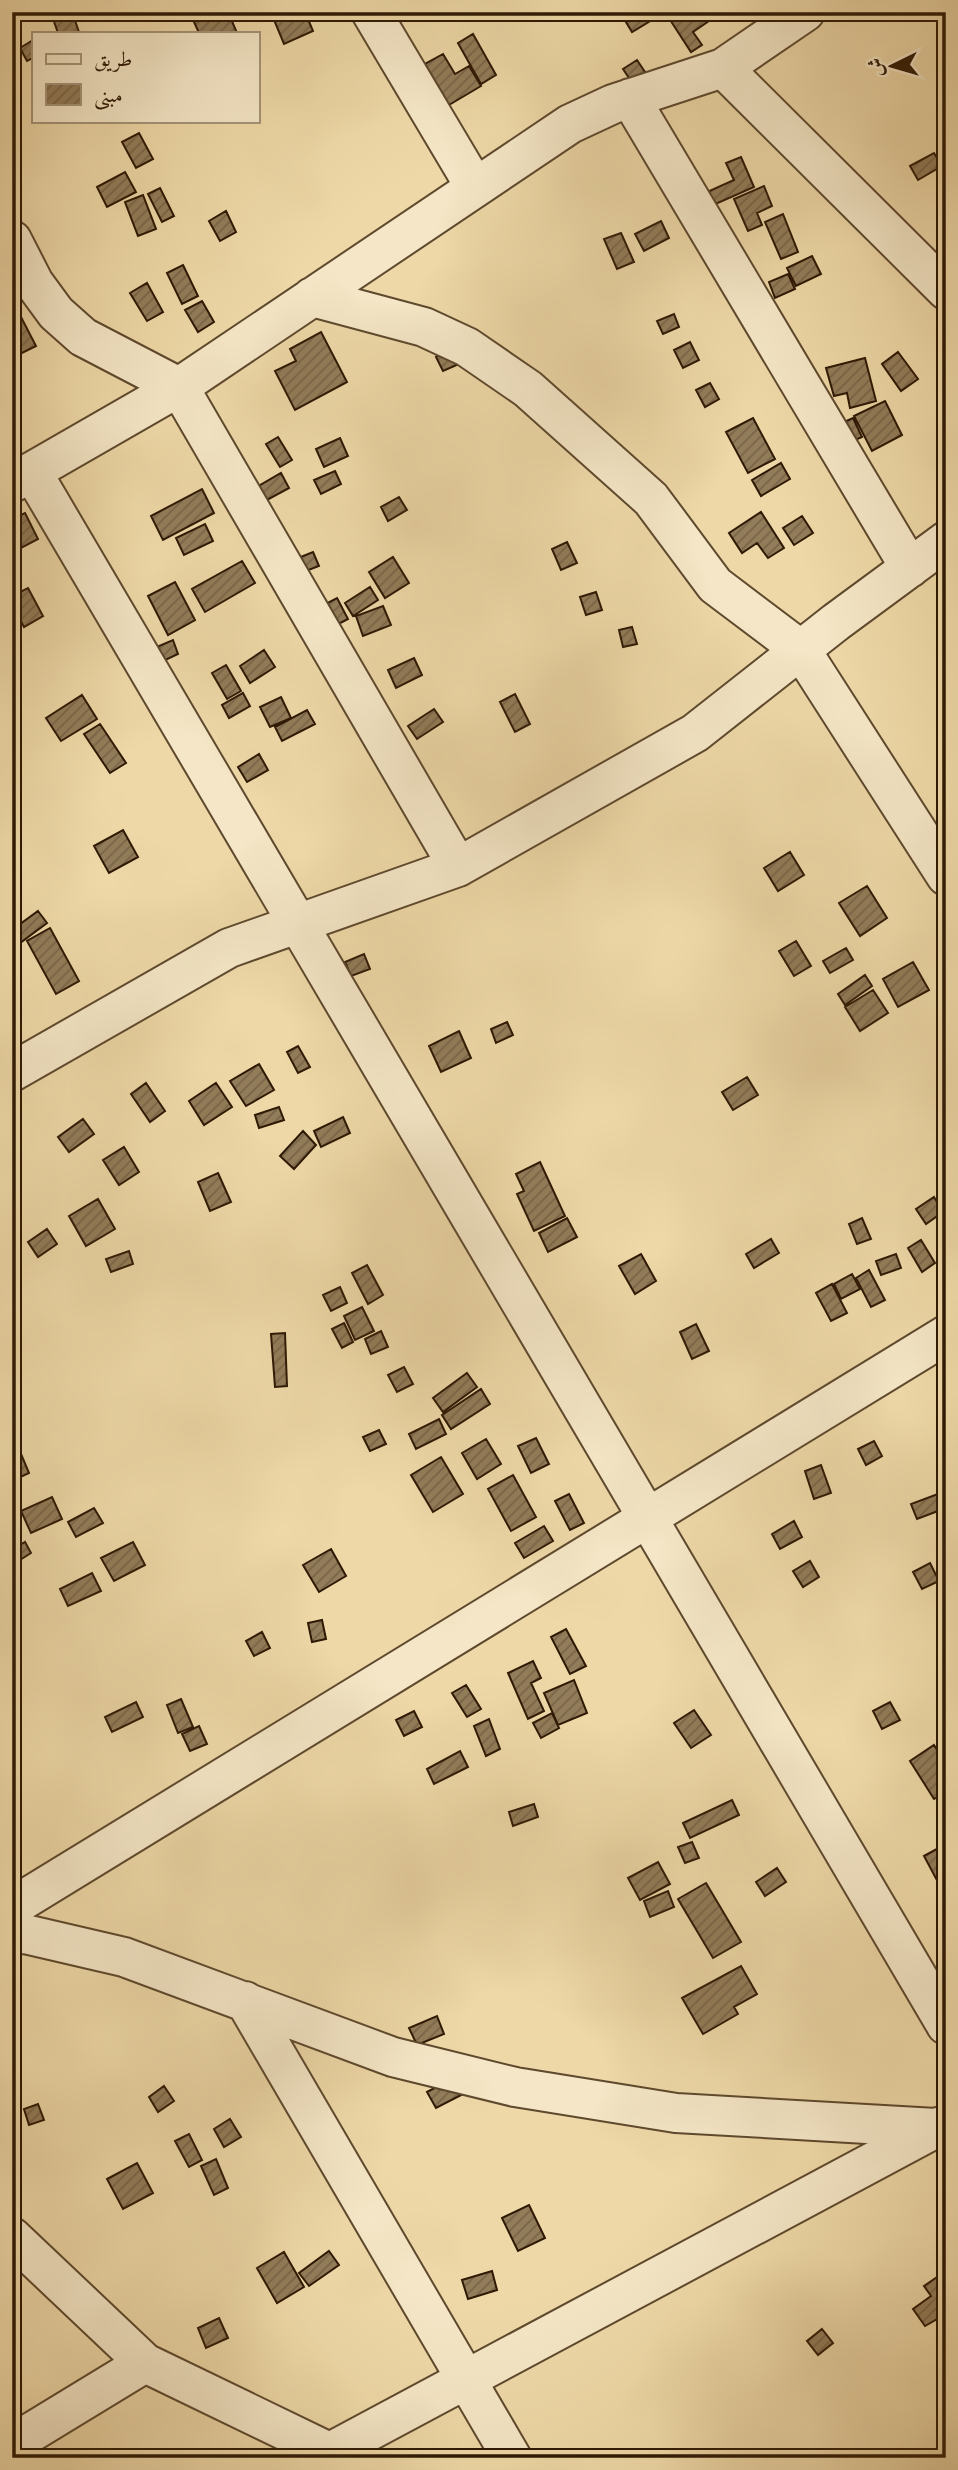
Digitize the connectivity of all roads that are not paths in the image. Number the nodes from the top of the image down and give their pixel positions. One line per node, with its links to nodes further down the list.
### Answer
1 (372, 12): 5 (street)
2 (785, 18): 3 (street)
3 (723, 68): 4 (street); 7 (street)
4 (630, 98): 5 (street); 12 (street)
5 (475, 187): 8 (street)
6 (12, 240): 9 (street)
7 (946, 290)
8 (312, 297): 9 (street); 13 (street)
9 (179, 387): 10 (street); 14 (street)
10 (22, 477): 16 (street)
11 (946, 541): 12 (street)
12 (910, 568): 13 (street)
13 (801, 650): 14 (street); 15 (street)
14 (458, 867): 16 (street)
15 (946, 876)
16 (296, 925): 17 (street); 19 (street)
17 (12, 1072)
18 (946, 1335): 19 (street)
19 (649, 1517): 20 (street); 23 (street)
20 (12, 1907)
21 (12, 1935): 22 (street)
22 (245, 2001): 24 (street); 27 (street)
23 (946, 2025)
24 (941, 2125): 27 (street)
25 (12, 2236): 26 (street)
26 (145, 2363): 28 (street); 29 (street)
27 (464, 2379): 29 (street); 30 (street)
28 (12, 2444)
29 (323, 2454)
30 (512, 2458)

